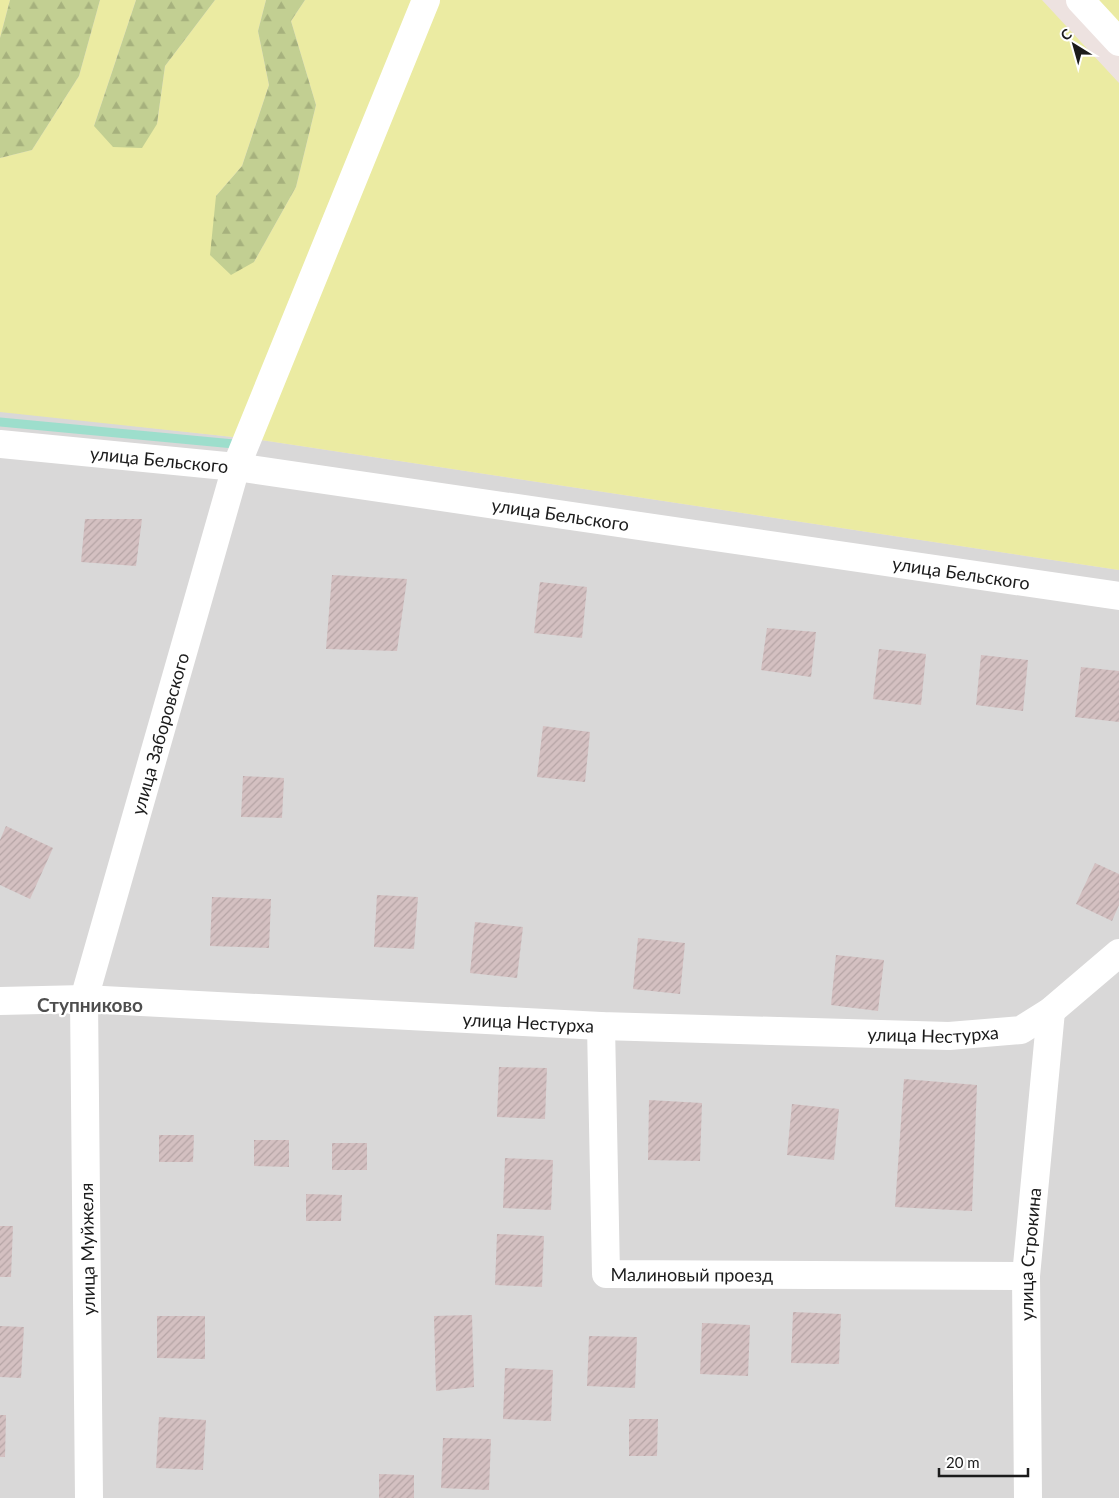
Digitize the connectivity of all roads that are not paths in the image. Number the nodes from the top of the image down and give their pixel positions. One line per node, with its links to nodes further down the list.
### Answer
1 (426, 0): 5 (street, улица Заборовского)
2 (1080, 0): 3 (street)
3 (1119, 42)
4 (0, 444): 5 (street, улица Бельского)
5 (236, 467): 6 (street, улица Бельского); 9 (street, улица Заборовского)
6 (1119, 596)
7 (1119, 953): 10 (street, улица Нестурха)
8 (0, 1000): 9 (street, улица Нестурха)
9 (84, 1000): 11 (street, улица Нестурха); 13 (street, улица Муйжеля)
10 (1051, 1011): 11 (street, улица Нестурха); 12 (street, улица Строкина)
11 (601, 1026): 12 (street, Малиновый проезд)
12 (1026, 1276): 14 (street, улица Строкина)
13 (89, 1498)
14 (1028, 1498)

